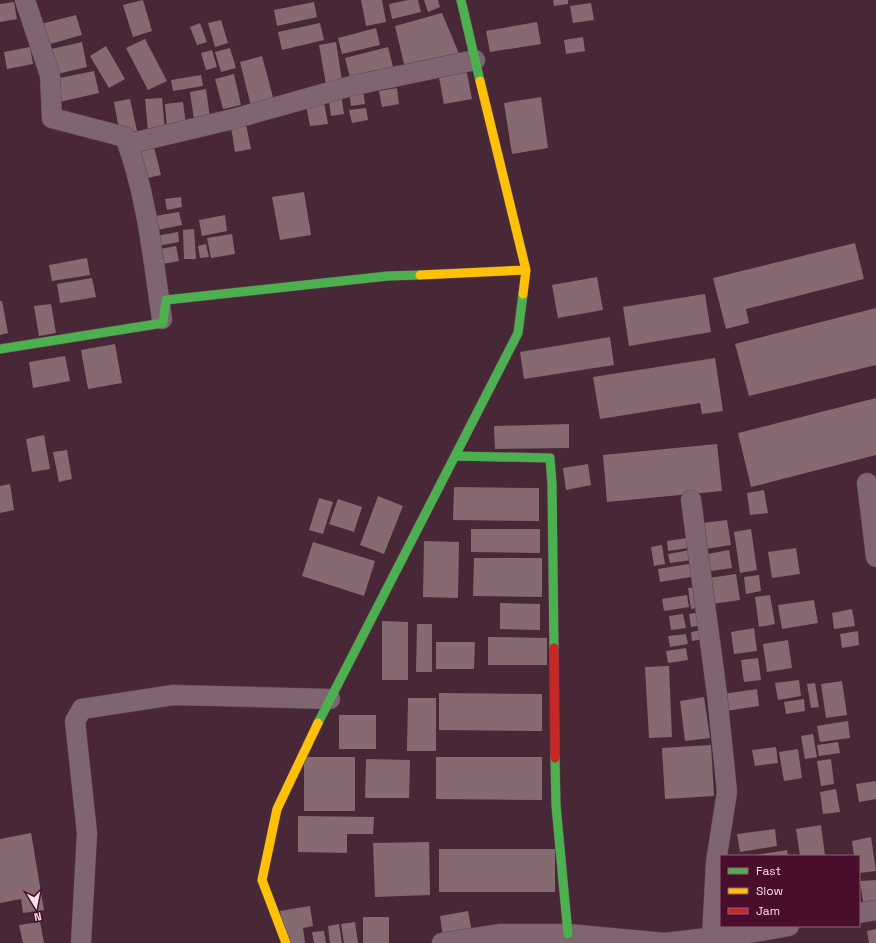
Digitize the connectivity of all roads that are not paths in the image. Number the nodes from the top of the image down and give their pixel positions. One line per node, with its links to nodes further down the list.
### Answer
1 (26, 0): 4 (street)
2 (461, 0): 3 (street)
3 (475, 60): 4 (street); 5 (street)
4 (128, 144): 6 (street)
5 (526, 270): 6 (street); 8 (street)
6 (163, 323): 7 (street)
7 (0, 349)
8 (455, 456): 12 (street); 16 (street)
9 (867, 483): 11 (street)
10 (691, 500): 17 (street)
11 (876, 557)
12 (330, 699): 19 (street); 20 (street)
13 (876, 910): 14 (street)
14 (860, 913)
15 (786, 927): 18 (street)
16 (568, 934): 17 (street); 21 (street)
17 (712, 938): 18 (street)
18 (750, 938)
19 (81, 943)
20 (286, 943)
21 (442, 943)

